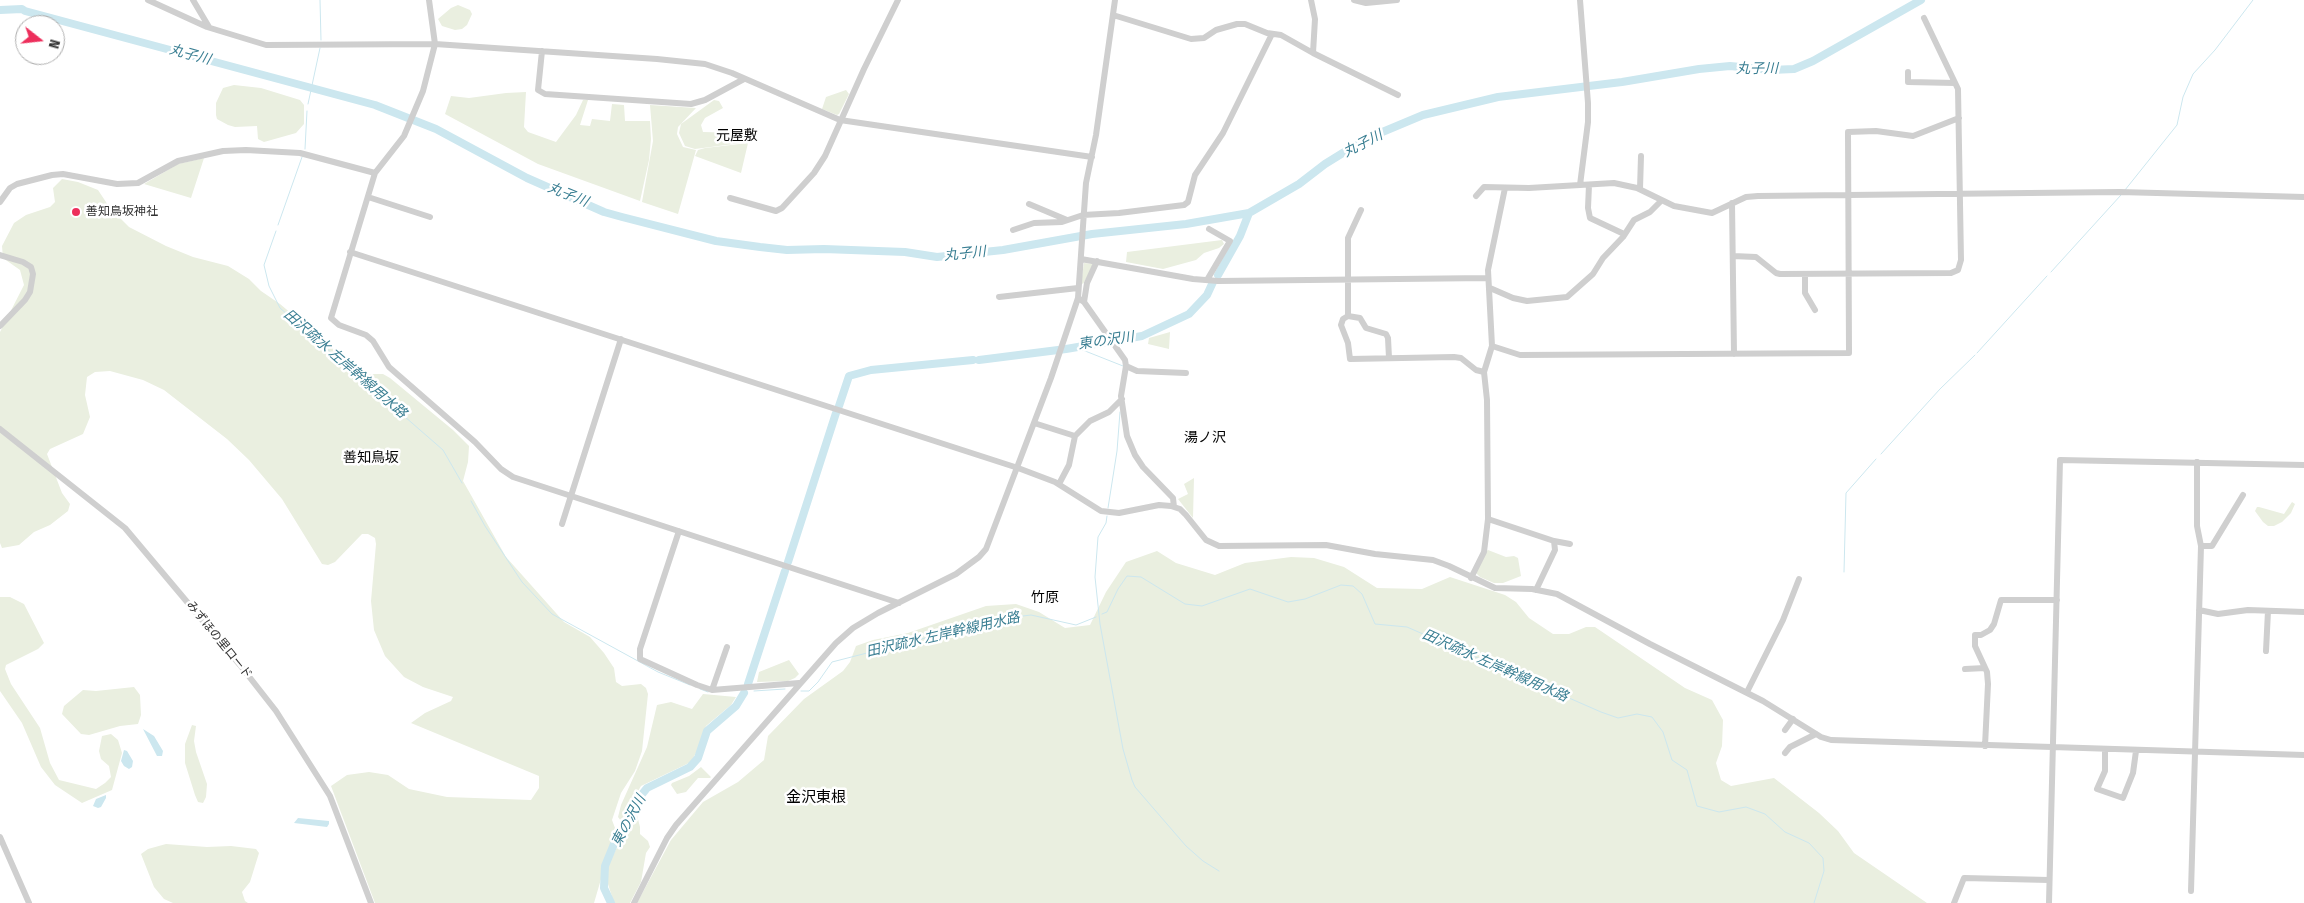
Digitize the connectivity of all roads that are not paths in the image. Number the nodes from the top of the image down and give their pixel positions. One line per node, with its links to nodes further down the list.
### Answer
1 (148, 0): 10 (street)
2 (193, 0): 13 (street)
3 (429, 0): 15 (street)
4 (898, 0): 23 (street)
5 (1115, 0): 11 (street)
6 (1311, 0): 17 (street)
7 (1354, 0): 8 (street)
8 (1396, 0)
9 (1580, 0): 28 (street)
10 (162, 3): 13 (street)
11 (1113, 16): 14 (street); 25 (street)
12 (1924, 18): 20 (street)
13 (209, 27): 15 (street)
14 (1272, 34): 17 (street); 42 (street)
15 (435, 44): 16 (street); 26 (street)
16 (542, 51): 19 (street); 19 (street)
17 (1314, 53): 21 (street)
18 (1908, 72): 20 (street)
19 (744, 79): 23 (street)
20 (1955, 83): 22 (street)
21 (1398, 95)
22 (1959, 118): 31 (street); 32 (street)
23 (840, 120): 25 (street); 36 (street)
24 (1641, 156): 30 (street)
25 (1092, 157): 42 (street)
26 (375, 172): 34 (street); 38 (street)
27 (1590, 185): 28 (street); 30 (street); 47 (street)
28 (1580, 186): 29 (street)
29 (1505, 188): 33 (street); 55 (street)
30 (1640, 189): 37 (street)
31 (1960, 194): 32 (street); 35 (street); 54 (street)
32 (1848, 195): 39 (street); 54 (street)
33 (1476, 196)
34 (368, 197): 43 (street); 48 (street)
35 (2304, 197)
36 (730, 198)
37 (1661, 201): 39 (street); 47 (street)
38 (0, 202)
39 (1732, 203): 50 (street)
40 (1029, 204): 44 (street)
41 (1361, 210): 57 (street)
42 (1083, 215): 44 (street); 51 (street)
43 (430, 217)
44 (1067, 220): 46 (street)
45 (1209, 229): 56 (street)
46 (1014, 230)
47 (1624, 234): 59 (street)
48 (350, 252): 66 (street); 82 (street)
49 (0, 255): 65 (street)
50 (1733, 256): 53 (street); 68 (street)
51 (1081, 257): 52 (street); 58 (street)
52 (1097, 261): 56 (street); 62 (street)
53 (1805, 274): 54 (street); 63 (street)
54 (1849, 274): 68 (street)
55 (1488, 278): 57 (street); 59 (street)
56 (1207, 280): 57 (street)
57 (1348, 280): 64 (street)
58 (1078, 288): 60 (street); 61 (street)
59 (1490, 288): 67 (street)
60 (999, 297)
61 (1078, 298): 62 (street); 74 (street)
62 (1084, 302): 70 (street)
63 (1815, 310)
64 (1348, 316): 69 (street); 69 (street)
65 (0, 326)
66 (621, 339): 79 (street); 82 (street)
67 (1492, 346): 68 (street); 71 (street)
68 (1734, 354)
69 (1389, 358): 71 (street)
70 (1126, 366): 72 (street); 73 (street)
71 (1484, 372): 84 (street)
72 (1186, 373)
73 (1122, 399): 76 (street); 83 (street)
74 (1034, 423): 76 (street); 79 (street)
75 (0, 429): 119 (street, みずほの里ロード)
76 (1076, 436): 80 (street)
77 (2197, 462): 78 (street); 89 (street); 93 (street)
78 (2304, 465)
79 (1018, 468): 80 (street); 94 (street)
80 (1059, 484): 83 (street)
81 (2243, 495): 89 (street)
82 (570, 497): 85 (street); 86 (street)
83 (1174, 507): 90 (street)
84 (1488, 520): 87 (street); 90 (street)
85 (562, 524)
86 (679, 531): 94 (street); 103 (street)
87 (1554, 541): 88 (street); 92 (street)
88 (1570, 544)
89 (2201, 546): 95 (street)
90 (1471, 578): 92 (street)
91 (1799, 579): 104 (street)
92 (1536, 590): 104 (street)
93 (2057, 600): 100 (street); 109 (street)
94 (899, 602): 102 (street)
95 (2199, 610): 96 (street); 112 (street)
96 (2268, 611): 97 (street); 99 (street)
97 (2304, 612)
98 (727, 647): 103 (street)
99 (2266, 651)
100 (1985, 668): 101 (street); 108 (street)
101 (1965, 669)
102 (799, 683): 103 (street); 120 (street)
103 (712, 690)
104 (1746, 692): 105 (street)
105 (1792, 719): 106 (street); 107 (street)
106 (1786, 730)
107 (1816, 734): 108 (street); 113 (street)
108 (1985, 746): 109 (street)
109 (2054, 749): 110 (street); 116 (street)
110 (2106, 750): 111 (street); 111 (street)
111 (2136, 751): 112 (street)
112 (2194, 752): 114 (street); 117 (street)
113 (1785, 753)
114 (2304, 755)
115 (0, 837): 118 (street)
116 (2049, 880): 121 (street); 122 (street)
117 (2191, 891)
118 (30, 903)
119 (371, 903)
120 (634, 903)
121 (1954, 903)
122 (2049, 903)

